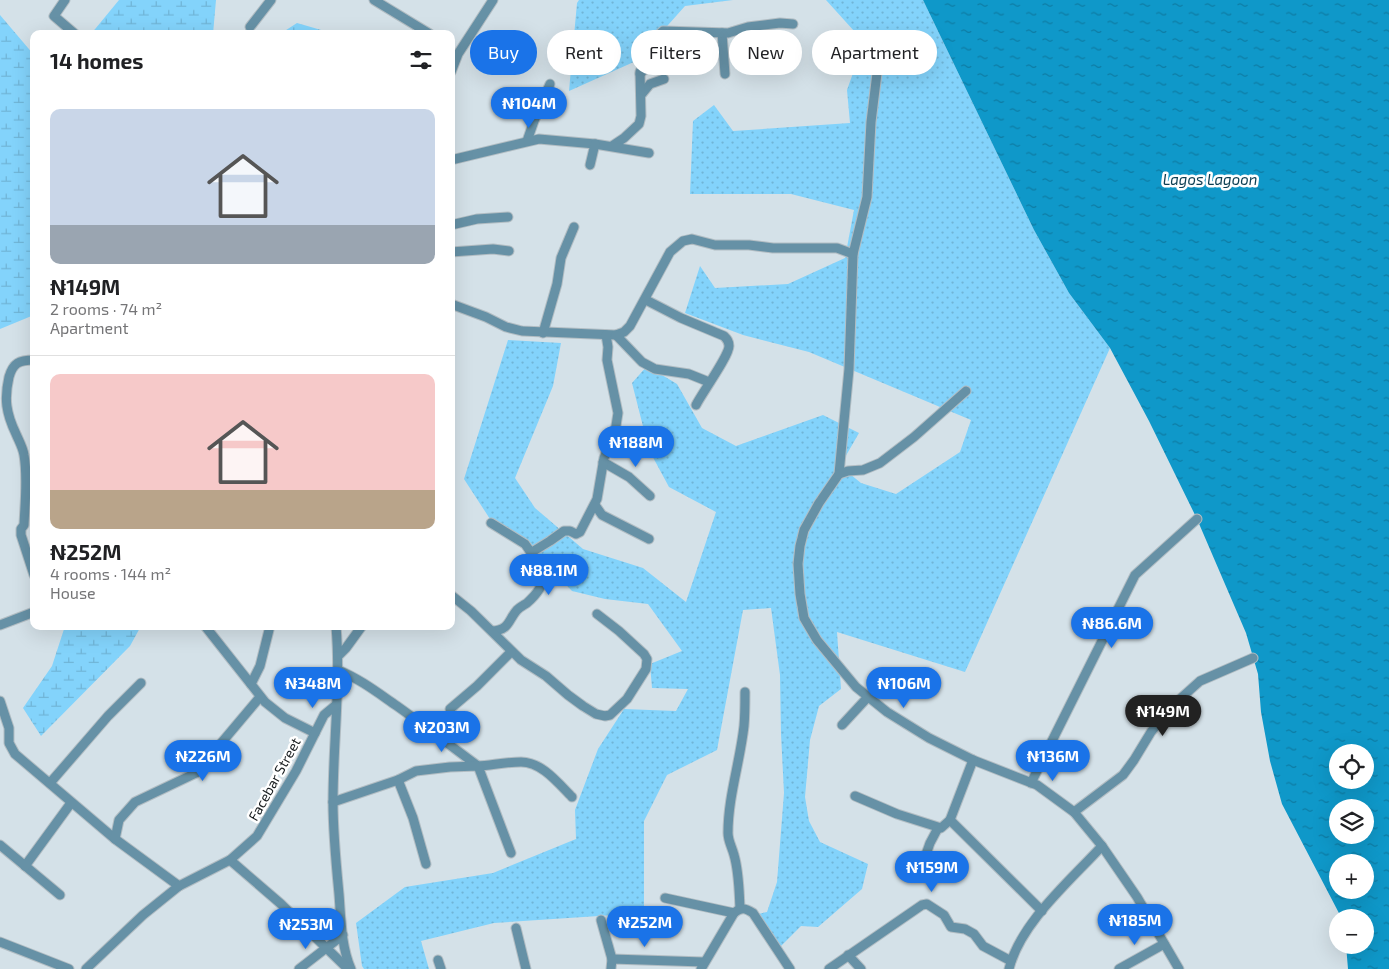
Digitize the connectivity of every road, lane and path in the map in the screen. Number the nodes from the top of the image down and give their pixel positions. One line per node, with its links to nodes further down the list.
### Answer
1 (65, 0): 7 (street)
2 (271, 0): 6 (street)
3 (374, 0): 8 (street)
4 (493, 0): 11 (street)
5 (793, 24): 10 (street)
6 (250, 27)
7 (70, 30)
8 (423, 30)
9 (719, 33): 10 (street)
10 (722, 33): 12 (street)
11 (455, 50)
12 (725, 74)
13 (640, 75): 17 (street)
14 (877, 75): 29 (street)
15 (664, 79): 17 (street)
16 (550, 84): 18 (street)
17 (641, 95): 20 (street)
18 (527, 141): 19 (street); 22 (street)
19 (595, 144): 20 (street); 23 (street)
20 (612, 146): 21 (street)
21 (649, 153)
22 (455, 159)
23 (590, 165)
24 (508, 217): 25 (street)
25 (455, 224)
26 (574, 226): 32 (street)
27 (509, 251): 28 (street)
28 (455, 252)
29 (853, 254): 30 (street); 40 (street)
30 (646, 300): 34 (street); 36 (street)
31 (455, 305): 32 (street)
32 (543, 333): 33 (street)
33 (606, 335): 34 (street); 39 (street)
34 (616, 335): 36 (street)
35 (30, 360): 47 (street)
36 (709, 382): 38 (street)
37 (966, 392): 40 (street)
38 (696, 405)
39 (603, 462): 41 (street); 42 (street)
40 (839, 474): 65 (street)
41 (650, 496)
42 (595, 505): 45 (street); 46 (street)
43 (1197, 518): 76 (street)
44 (491, 523): 46 (street)
45 (649, 539)
46 (532, 552): 56 (street)
47 (30, 563)
48 (455, 599): 56 (street)
49 (30, 614): 51 (street)
50 (597, 614): 57 (street)
51 (0, 625)
52 (208, 630): 62 (street)
53 (269, 630): 62 (street)
54 (336, 630): 58 (street)
55 (359, 630): 58 (street)
56 (492, 631): 57 (street)
57 (511, 652): 68 (street)
58 (338, 656): 60 (street)
59 (1253, 658): 81 (street)
60 (338, 670): 67 (street); 73 (street)
61 (141, 683): 75 (street)
62 (251, 684): 64 (street)
63 (745, 692): 95 (street)
64 (260, 696): 71 (street); 84 (street)
65 (867, 698): 69 (street); 72 (street)
66 (0, 701): 70 (street)
67 (336, 705): 71 (street, Facebar Street); 79 (street)
68 (450, 709)
69 (842, 725)
70 (5, 729): 75 (street)
71 (315, 733): 88 (street, Facebar Street)
72 (973, 760): 76 (street); 82 (street)
73 (478, 766): 74 (street); 78 (street); 87 (street)
74 (398, 780): 79 (street); 89 (street)
75 (50, 783): 80 (street)
76 (1031, 783): 81 (street)
77 (855, 796): 83 (street)
78 (572, 797)
79 (333, 802): 99 (street)
80 (71, 803): 84 (street); 90 (street)
81 (1074, 812): 86 (street)
82 (950, 820): 83 (street); 96 (street)
83 (938, 828): 91 (street)
84 (115, 839): 92 (street)
85 (0, 844): 90 (street)
86 (1102, 846): 96 (street); 101 (street)
87 (511, 853)
88 (230, 860): 92 (street, Facebar Street); 102 (street)
89 (426, 864)
90 (25, 866): 93 (street)
91 (920, 874)
92 (179, 886): 108 (street, Facebar Street)
93 (60, 895)
94 (665, 898): 95 (street)
95 (737, 911): 105 (street); 113 (street)
96 (1042, 911): 106 (street)
97 (601, 920): 104 (street)
98 (516, 928): 111 (street)
99 (343, 936): 102 (street); 110 (street)
100 (0, 942): 107 (street)
101 (1164, 944): 116 (street); 117 (street)
102 (326, 947): 109 (street); 110 (street)
103 (848, 955): 106 (street); 114 (street); 115 (street)
104 (612, 959): 105 (street); 112 (street)
105 (703, 965)
106 (1010, 965)
107 (69, 969)
108 (86, 969)
109 (299, 969)
110 (349, 969)
111 (526, 969)
112 (610, 969)
113 (790, 969)
114 (829, 969)
115 (861, 969)
116 (1120, 969)
117 (1179, 969)

